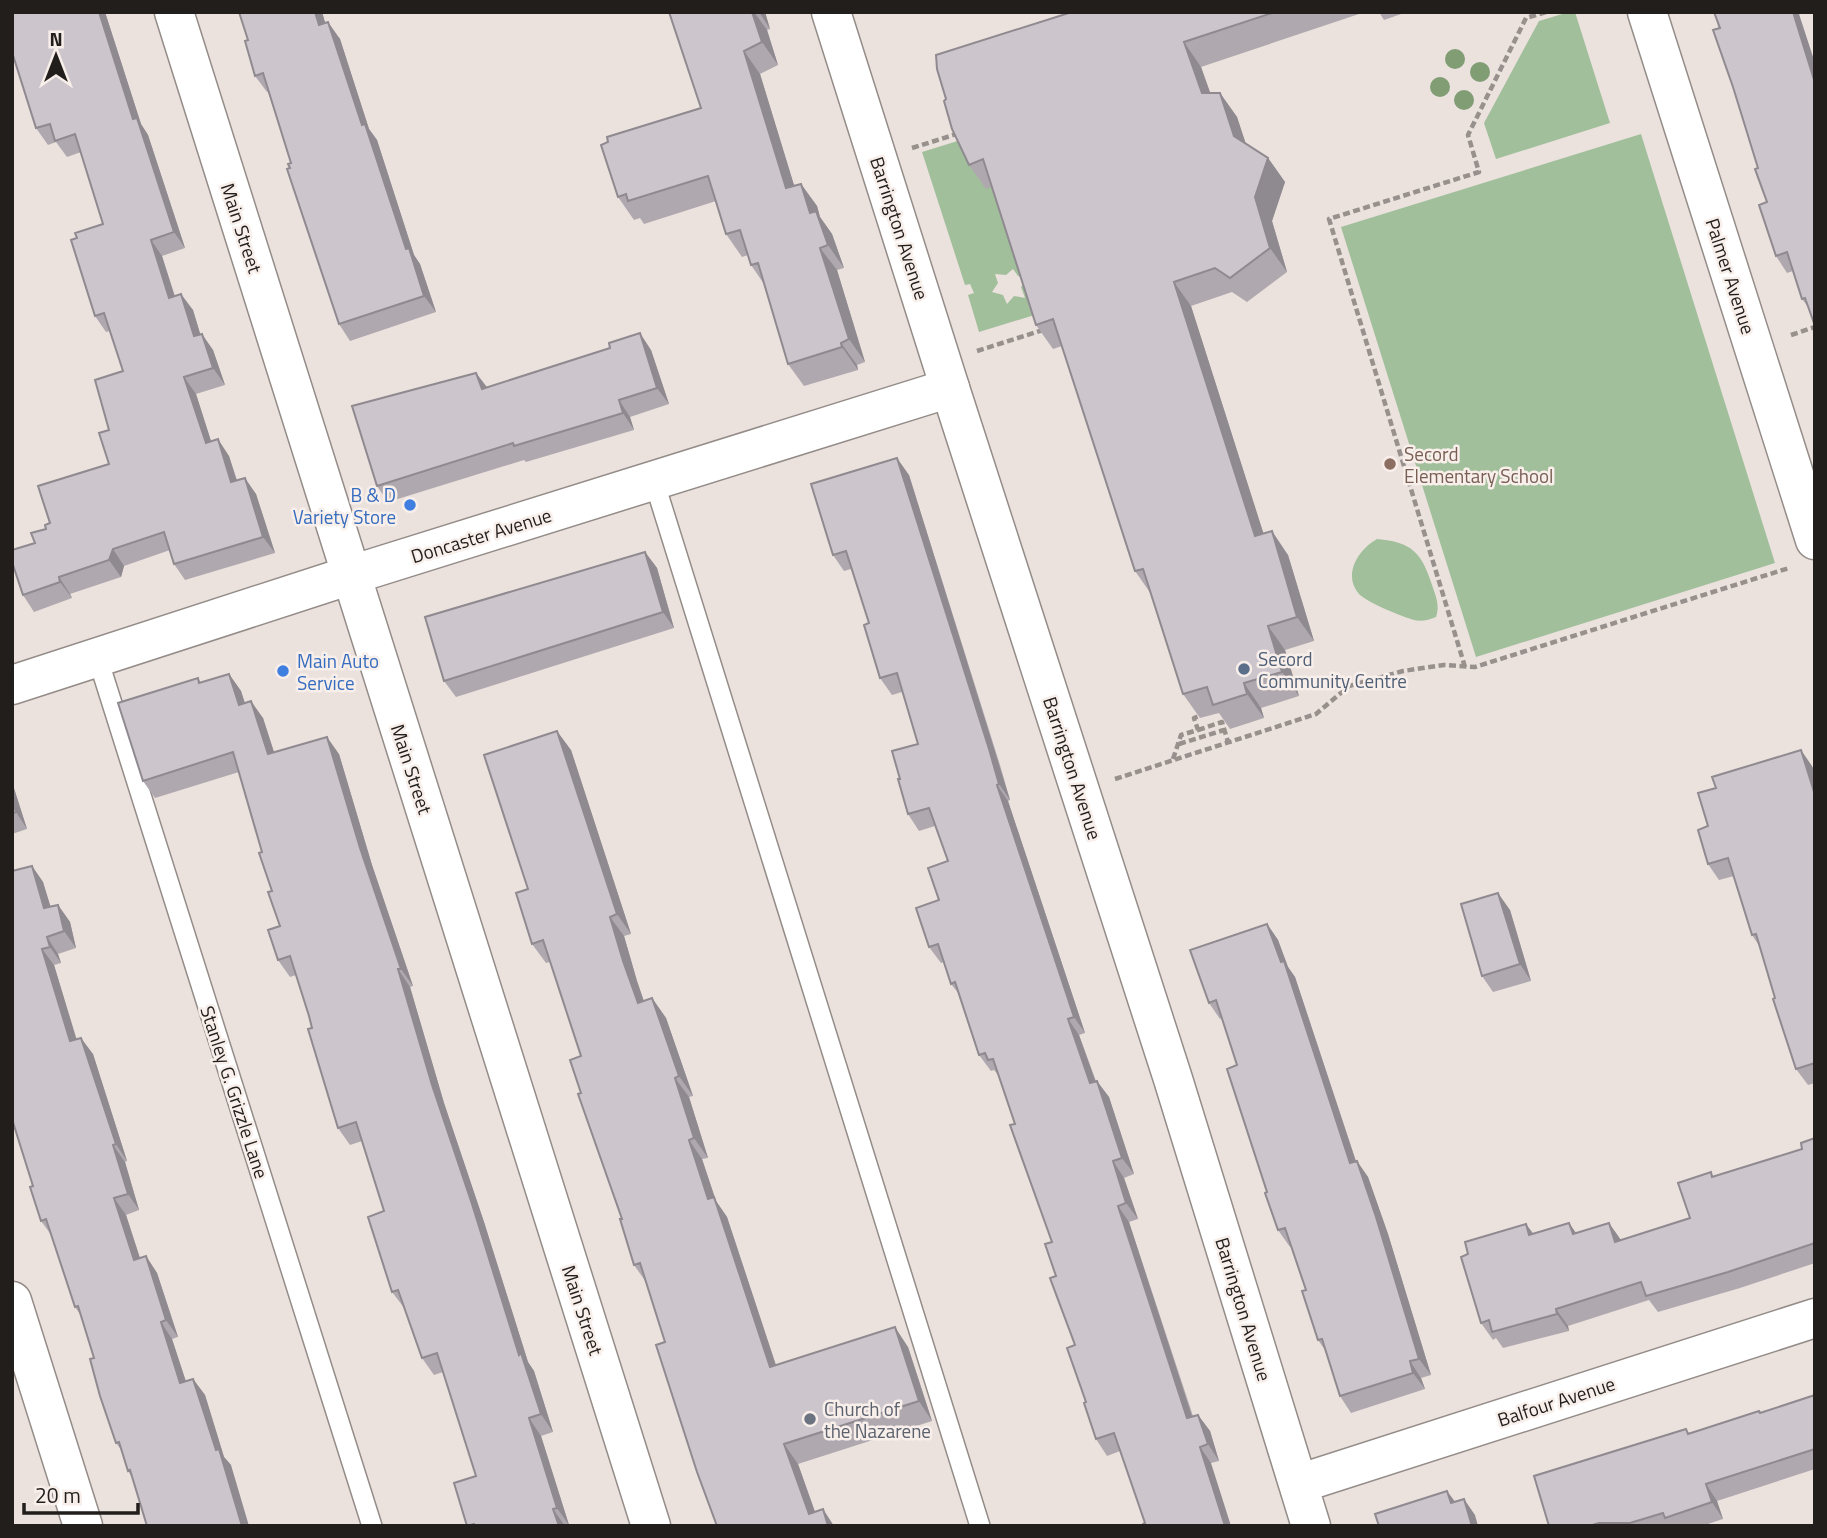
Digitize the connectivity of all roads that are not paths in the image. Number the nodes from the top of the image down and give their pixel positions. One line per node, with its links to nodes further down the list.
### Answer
1 (174, 12): 7 (street, Main Street)
2 (831, 12): 4 (street, Barrington Avenue)
3 (1647, 12): 6 (street, Palmer Avenue)
4 (950, 388): 5 (street, Doncaster Avenue); 12 (street, Barrington Avenue)
5 (654, 481): 7 (street, Doncaster Avenue); 16 (lane)
6 (1803, 554)
7 (351, 575): 8 (street, Doncaster Avenue); 15 (street, Main Street)
8 (98, 659): 9 (street, Doncaster Avenue); 14 (lane, Stanley G. Grizzle Lane)
9 (12, 685)
10 (12, 1301): 13 (street)
11 (1815, 1318): 12 (street, Balfour Avenue)
12 (1298, 1485): 17 (street, Barrington Avenue)
13 (83, 1526)
14 (372, 1526)
15 (651, 1526)
16 (980, 1526)
17 (1311, 1526)

